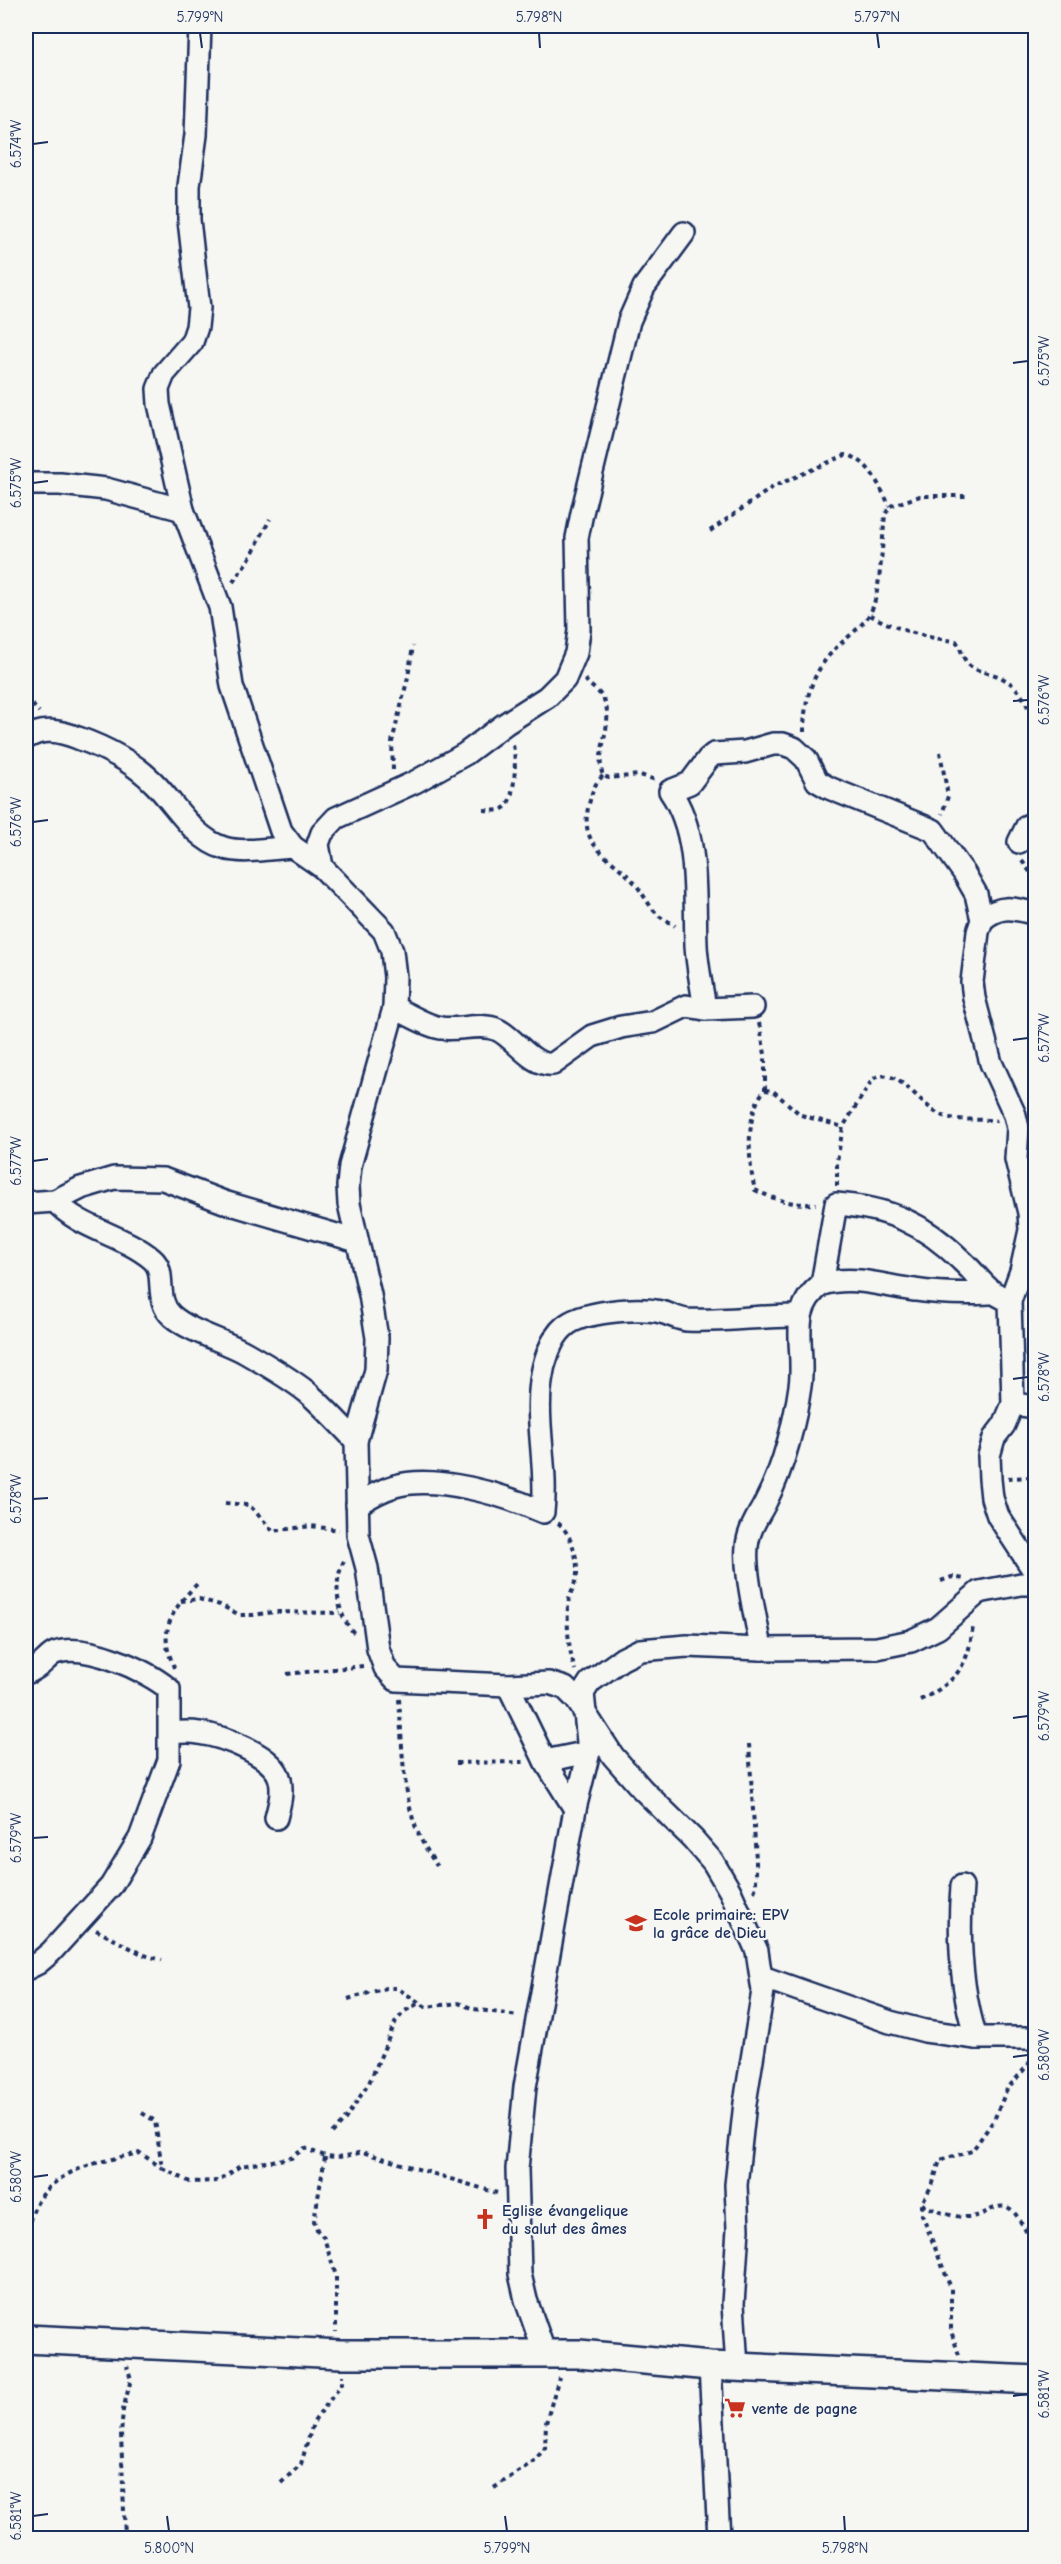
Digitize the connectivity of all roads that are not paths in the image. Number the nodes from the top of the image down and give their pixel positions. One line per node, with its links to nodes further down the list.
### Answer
1 (200, 26): 4 (street)
2 (684, 233): 9 (street)
3 (26, 484): 4 (street)
4 (183, 510): 8 (street)
5 (26, 738): 8 (street)
6 (1035, 822): 7 (street)
7 (1019, 842)
8 (293, 848): 9 (street)
9 (322, 867): 13 (street)
10 (1035, 914): 11 (street)
11 (982, 920): 14 (street); 21 (street)
12 (753, 1006): 14 (street)
13 (394, 1008): 14 (street); 17 (street)
14 (705, 1009)
15 (55, 1201): 16 (street); 17 (street); 25 (street)
16 (26, 1203)
17 (357, 1241): 25 (street)
18 (1035, 1275): 21 (street)
19 (822, 1284): 20 (street); 20 (street); 22 (street)
20 (990, 1293): 21 (street)
21 (1011, 1299): 23 (street)
22 (800, 1316): 26 (street); 29 (street)
23 (1013, 1404): 24 (street); 27 (street)
24 (1035, 1407)
25 (356, 1441): 26 (street)
26 (357, 1505): 31 (street)
27 (1035, 1574)
28 (1035, 1584): 29 (street)
29 (761, 1649): 32 (street)
30 (26, 1673): 33 (street)
31 (508, 1685): 32 (street); 35 (street)
32 (587, 1718): 34 (street); 40 (street)
33 (171, 1733): 37 (street); 39 (street)
34 (589, 1752): 35 (street); 36 (street)
35 (545, 1761): 36 (street)
36 (575, 1809): 44 (street)
37 (276, 1818)
38 (962, 1886): 41 (street)
39 (26, 1969)
40 (762, 1977): 41 (street); 46 (street)
41 (976, 2038): 42 (street)
42 (1033, 2038)
43 (26, 2338): 44 (street)
44 (557, 2354): 45 (street)
45 (710, 2366): 46 (street); 48 (street)
46 (737, 2367): 47 (street)
47 (1035, 2380)
48 (719, 2538)

